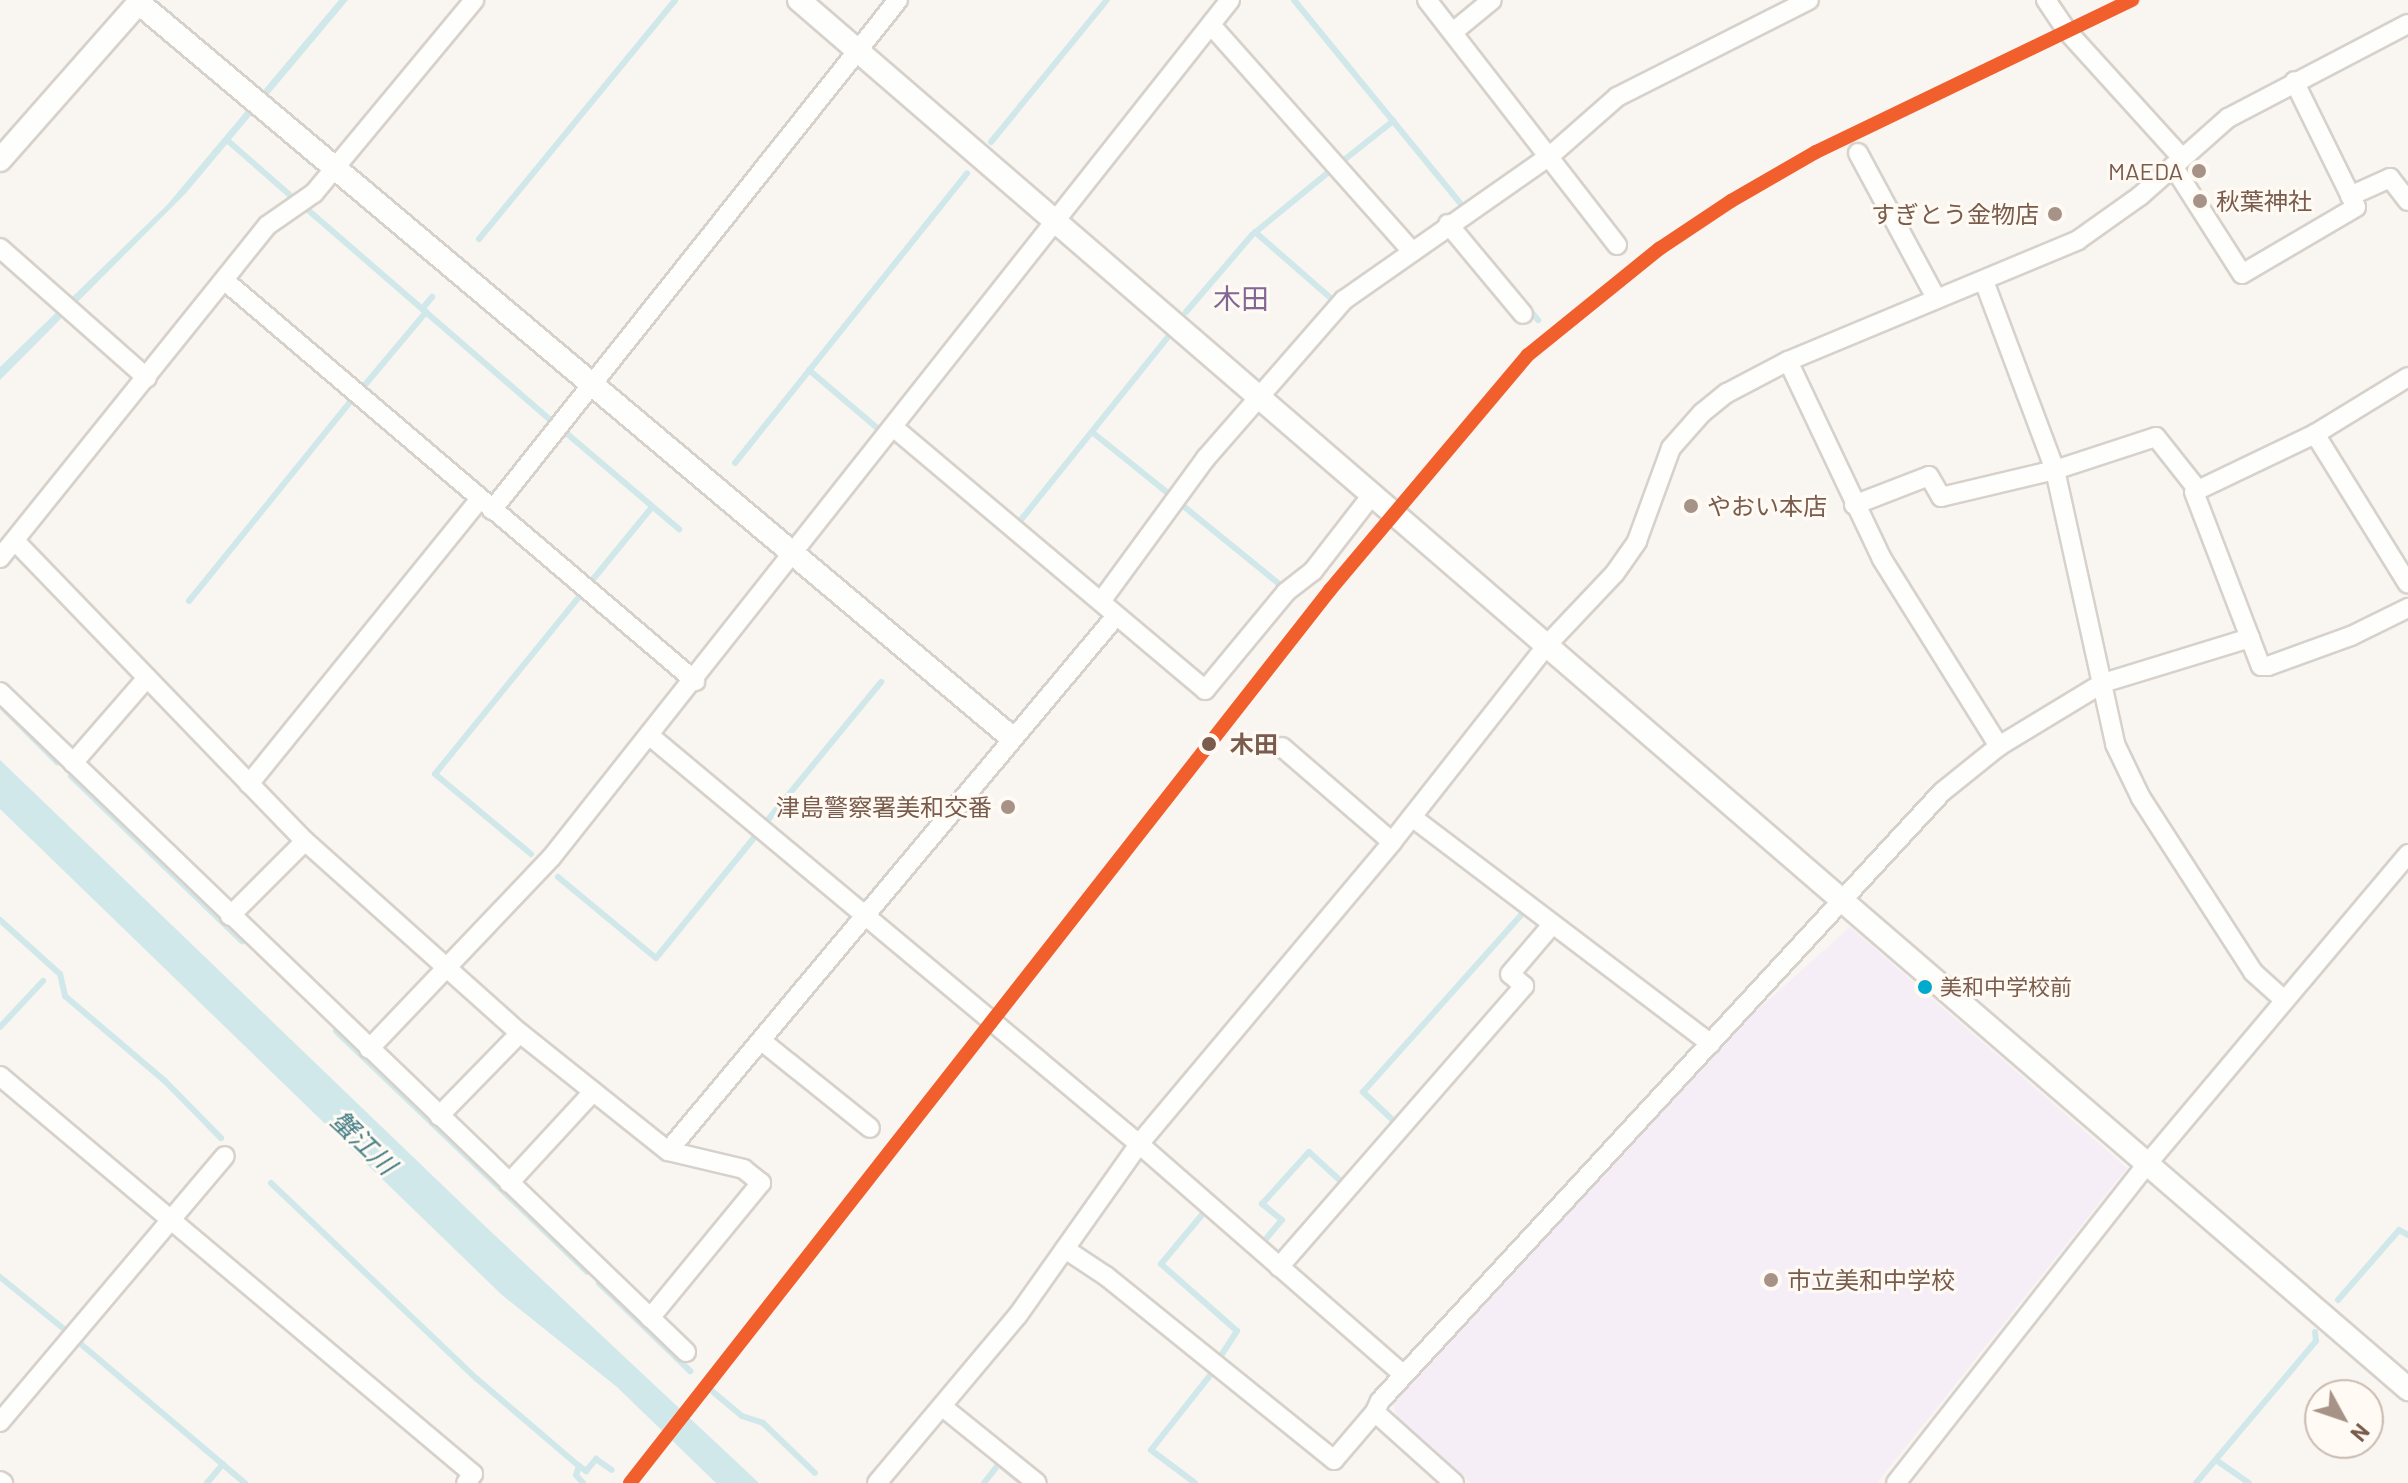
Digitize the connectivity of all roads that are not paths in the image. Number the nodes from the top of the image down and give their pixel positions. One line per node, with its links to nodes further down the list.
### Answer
1 (474, 0): 19 (street)
2 (799, 0): 13 (street)
3 (898, 0): 13 (street)
4 (1230, 0): 11 (street)
5 (1427, 0): 12 (street)
6 (1492, 0): 12 (street)
7 (1809, 0): 16 (street)
8 (2046, 0): 18 (street)
9 (140, 1): 17 (street); 19 (street)
10 (2408, 24): 14 (street)
11 (1211, 25): 22 (street); 26 (street)
12 (1453, 32): 16 (street)
13 (856, 49): 22 (street); 34 (street)
14 (2294, 81): 18 (street); 20 (street)
15 (1858, 153): 29 (street)
16 (1551, 155): 23 (street); 24 (street)
17 (0, 160)
18 (2177, 162): 20 (street); 28 (street)
19 (335, 168): 27 (street); 34 (street)
20 (2350, 196): 21 (street)
21 (2408, 201)
22 (1055, 219): 35 (street); 36 (street)
23 (1448, 224): 26 (street); 30 (street)
24 (1617, 245)
25 (0, 248): 33 (street)
26 (1411, 250): 35 (street)
27 (224, 280): 33 (street); 41 (street)
28 (1984, 281): 29 (street); 38 (street)
29 (1936, 298): 31 (street)
30 (1523, 314)
31 (1788, 361): 42 (street); 51 (street)
32 (2408, 377): 37 (street)
33 (147, 378): 43 (street)
34 (591, 384): 41 (street); 44 (street)
35 (1257, 395): 40 (street); 47 (street)
36 (893, 427): 44 (street); 47 (street)
37 (2315, 434): 39 (street); 46 (street)
38 (2055, 470): 39 (street); 42 (street); 54 (street)
39 (2198, 490): 50 (street)
40 (1372, 495): 49 (street); 51 (street)
41 (486, 504): 53 (street); 61 (street)
42 (1854, 505): 58 (street)
43 (17, 543): 45 (street); 52 (street)
44 (794, 554): 53 (street); 57 (street)
45 (0, 558)
46 (2408, 584)
47 (1102, 600): 49 (street)
48 (2408, 608): 50 (street)
49 (1116, 616): 57 (street)
50 (2250, 638): 54 (street)
51 (1546, 646): 62 (street); 66 (street)
52 (147, 678): 60 (street); 61 (street)
53 (695, 681): 56 (street)
54 (2103, 683): 58 (street); 71 (street)
55 (0, 692): 60 (street)
56 (650, 736): 67 (street); 70 (street)
57 (1011, 737): 67 (street)
58 (1999, 746): 66 (street)
59 (1282, 747): 64 (street)
60 (73, 763): 68 (street)
61 (249, 784): 63 (street)
62 (1412, 817): 64 (street); 69 (street)
63 (305, 841): 68 (street); 70 (street)
64 (1392, 842): 80 (street)
65 (2408, 854): 71 (street)
66 (1842, 899): 74 (street); 83 (street)
67 (866, 915): 73 (street); 80 (street)
68 (230, 916): 75 (street)
69 (1551, 926): 74 (street); 87 (street)
70 (448, 970): 72 (street); 75 (street)
71 (2284, 1000): 83 (street)
72 (520, 1033): 77 (street); 78 (street)
73 (763, 1042): 79 (street); 81 (street)
74 (1711, 1044): 90 (street)
75 (369, 1049): 78 (street)
76 (0, 1076): 85 (street)
77 (593, 1092): 81 (street); 84 (street)
78 (439, 1116): 84 (street)
79 (870, 1128)
80 (1139, 1144): 86 (street); 87 (street)
81 (668, 1151): 88 (street)
82 (225, 1156): 85 (street)
83 (2148, 1163): 91 (street); 99 (street)
84 (509, 1183): 88 (street)
85 (171, 1219): 94 (street); 95 (street)
86 (1065, 1249): 92 (street); 93 (street)
87 (1279, 1267): 90 (street)
88 (650, 1318): 89 (street)
89 (686, 1352)
90 (1403, 1374): 93 (street)
91 (2408, 1389)
92 (944, 1408): 96 (street); 97 (street)
93 (1375, 1412): 98 (street)
94 (0, 1422)
95 (474, 1480)
96 (877, 1483)
97 (1037, 1483)
98 (1454, 1483)
99 (1896, 1483)

